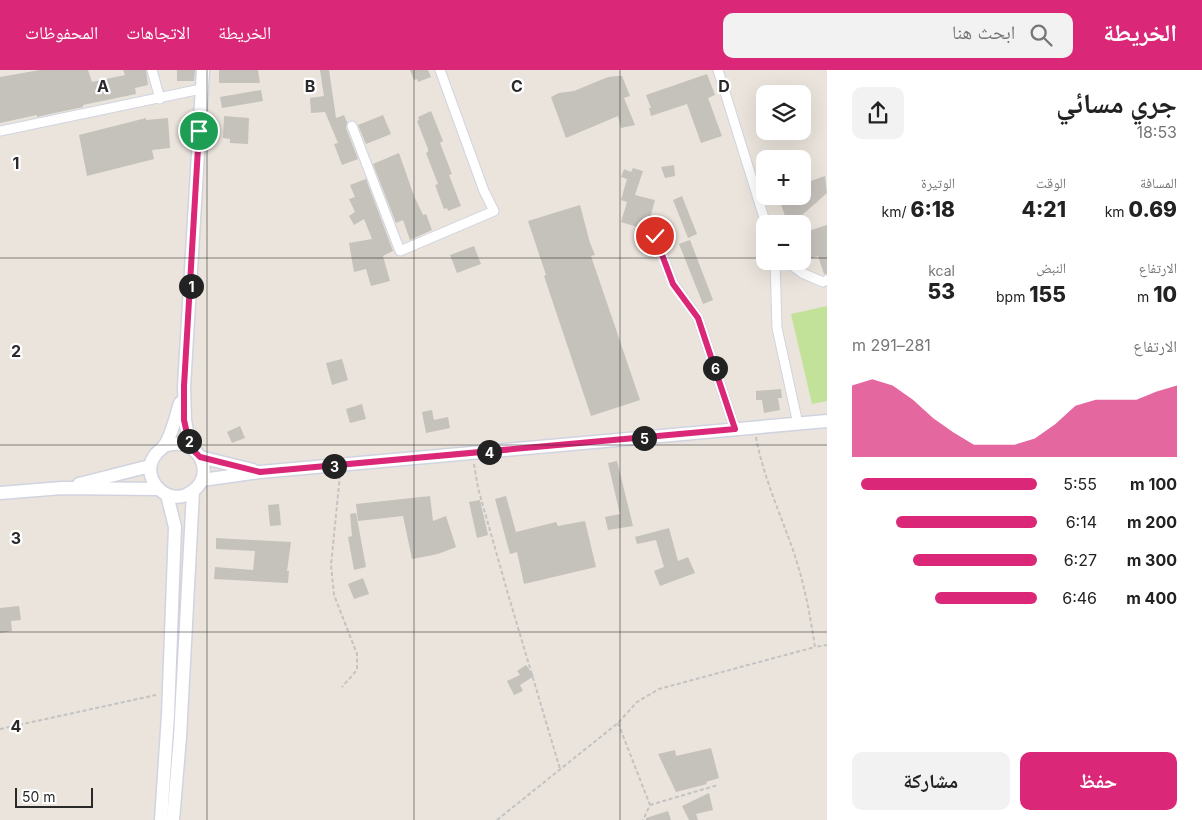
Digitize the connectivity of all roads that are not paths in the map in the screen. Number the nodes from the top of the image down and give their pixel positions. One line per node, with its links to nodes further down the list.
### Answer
1 (152, 70): 6 (street)
2 (203, 70): 5 (main road)
3 (440, 70): 7 (street)
4 (718, 70): 9 (street)
5 (201, 89): 6 (street); 14 (main road)
6 (160, 98): 8 (street)
7 (352, 126)
8 (0, 131)
9 (763, 215)
10 (655, 236): 17 (street)
11 (774, 270): 16 (street)
12 (798, 270): 13 (street)
13 (827, 280)
14 (184, 386): 18 (main road); 19 (main road)
15 (827, 421): 16 (main road)
16 (798, 424): 17 (main road)
17 (735, 429): 22 (main road)
18 (164, 446): 19 (main road); 21 (main road)
19 (190, 447): 20 (main road)
20 (200, 457): 22 (main road); 23 (main road)
21 (150, 466): 24 (main road); 25 (main road)
22 (260, 472): 23 (main road)
23 (202, 480): 26 (main road)
24 (62, 488): 25 (main road); 27 (main road)
25 (162, 492): 26 (main road); 28 (main road)
26 (193, 492): 29 (main road)
27 (0, 493)
28 (161, 820)
29 (173, 820)

